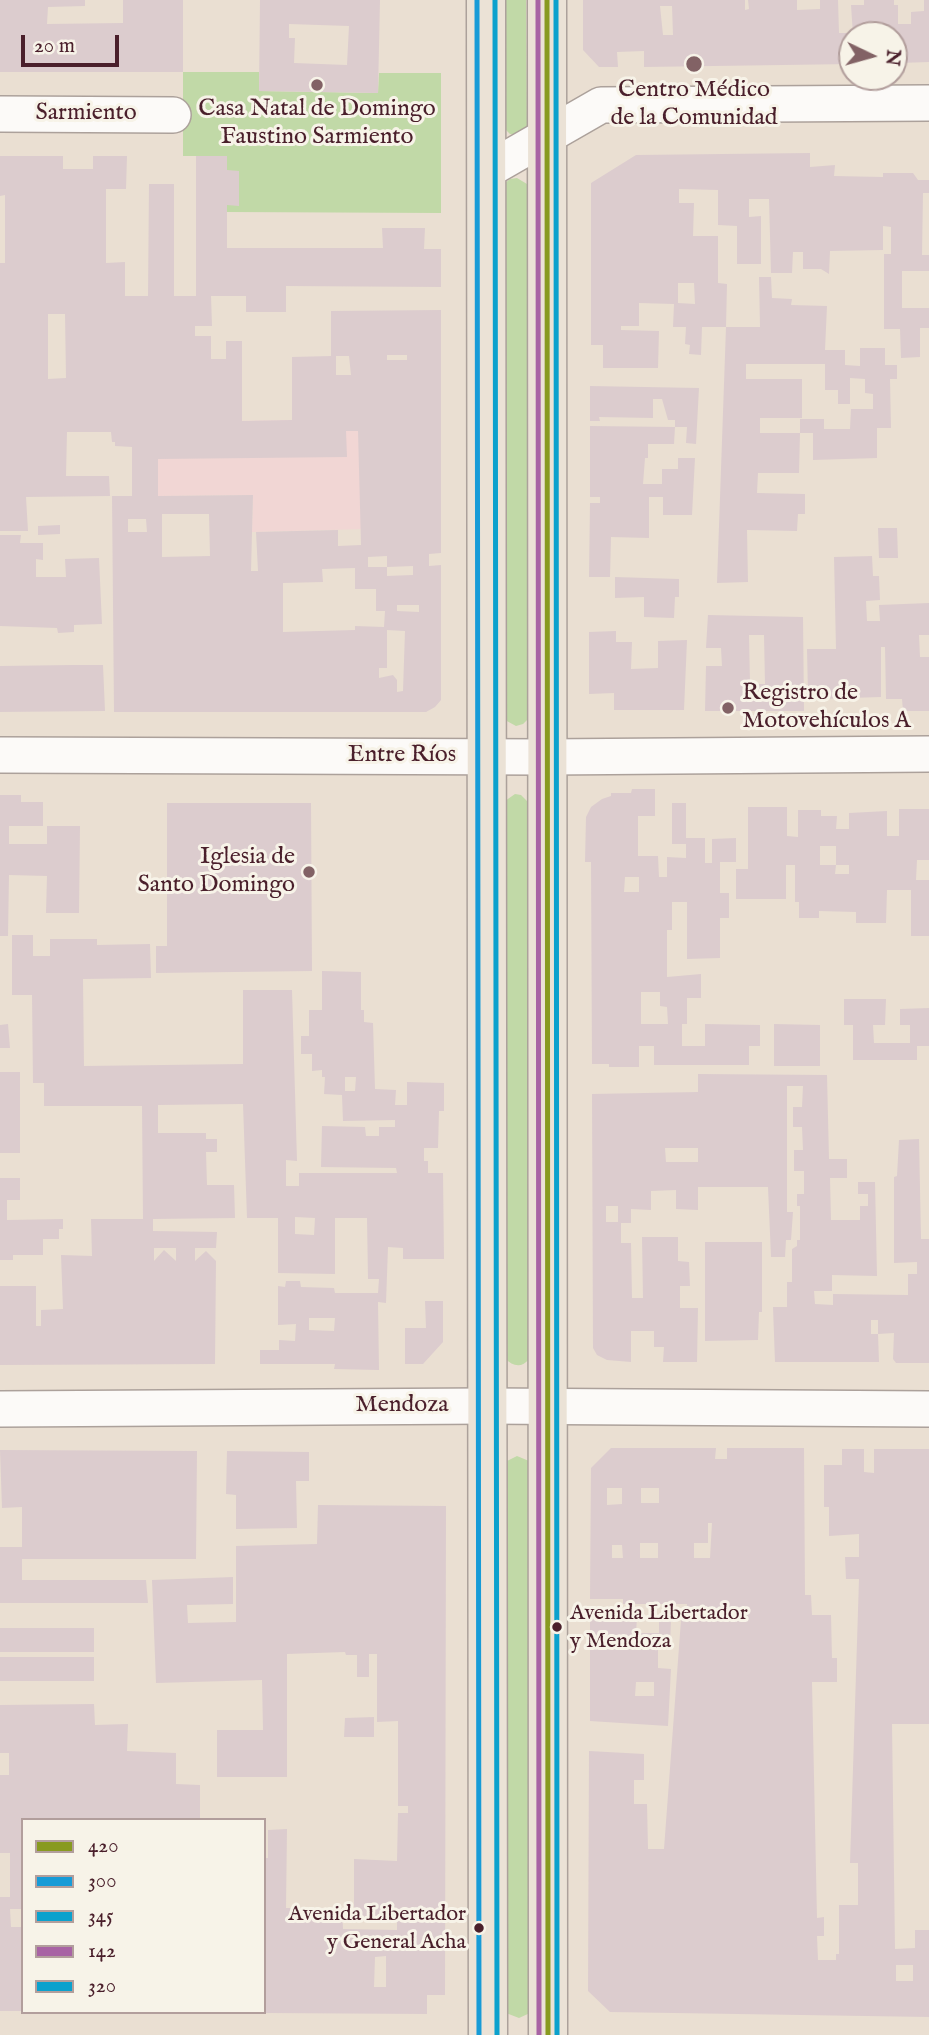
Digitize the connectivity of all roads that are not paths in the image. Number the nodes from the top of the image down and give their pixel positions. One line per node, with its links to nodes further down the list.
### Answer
1 (486, 0): 7 (main road)
2 (547, 0): 6 (main road)
3 (929, 103): 6 (street)
4 (0, 114): 5 (street, Sarmiento)
5 (173, 115)
6 (545, 137): 7 (street); 11 (main road)
7 (486, 171): 10 (main road)
8 (929, 754): 11 (street, Entre Ríos)
9 (0, 755): 10 (street, Entre Ríos)
10 (486, 757): 11 (street, Entre Ríos); 12 (main road)
11 (547, 757): 13 (main road)
12 (487, 1406): 13 (street, Mendoza); 14 (street, Mendoza); 16 (main road)
13 (548, 1406): 15 (street, Mendoza); 17 (main road)
14 (0, 1409)
15 (929, 1409)
16 (488, 2035)
17 (548, 2035)

